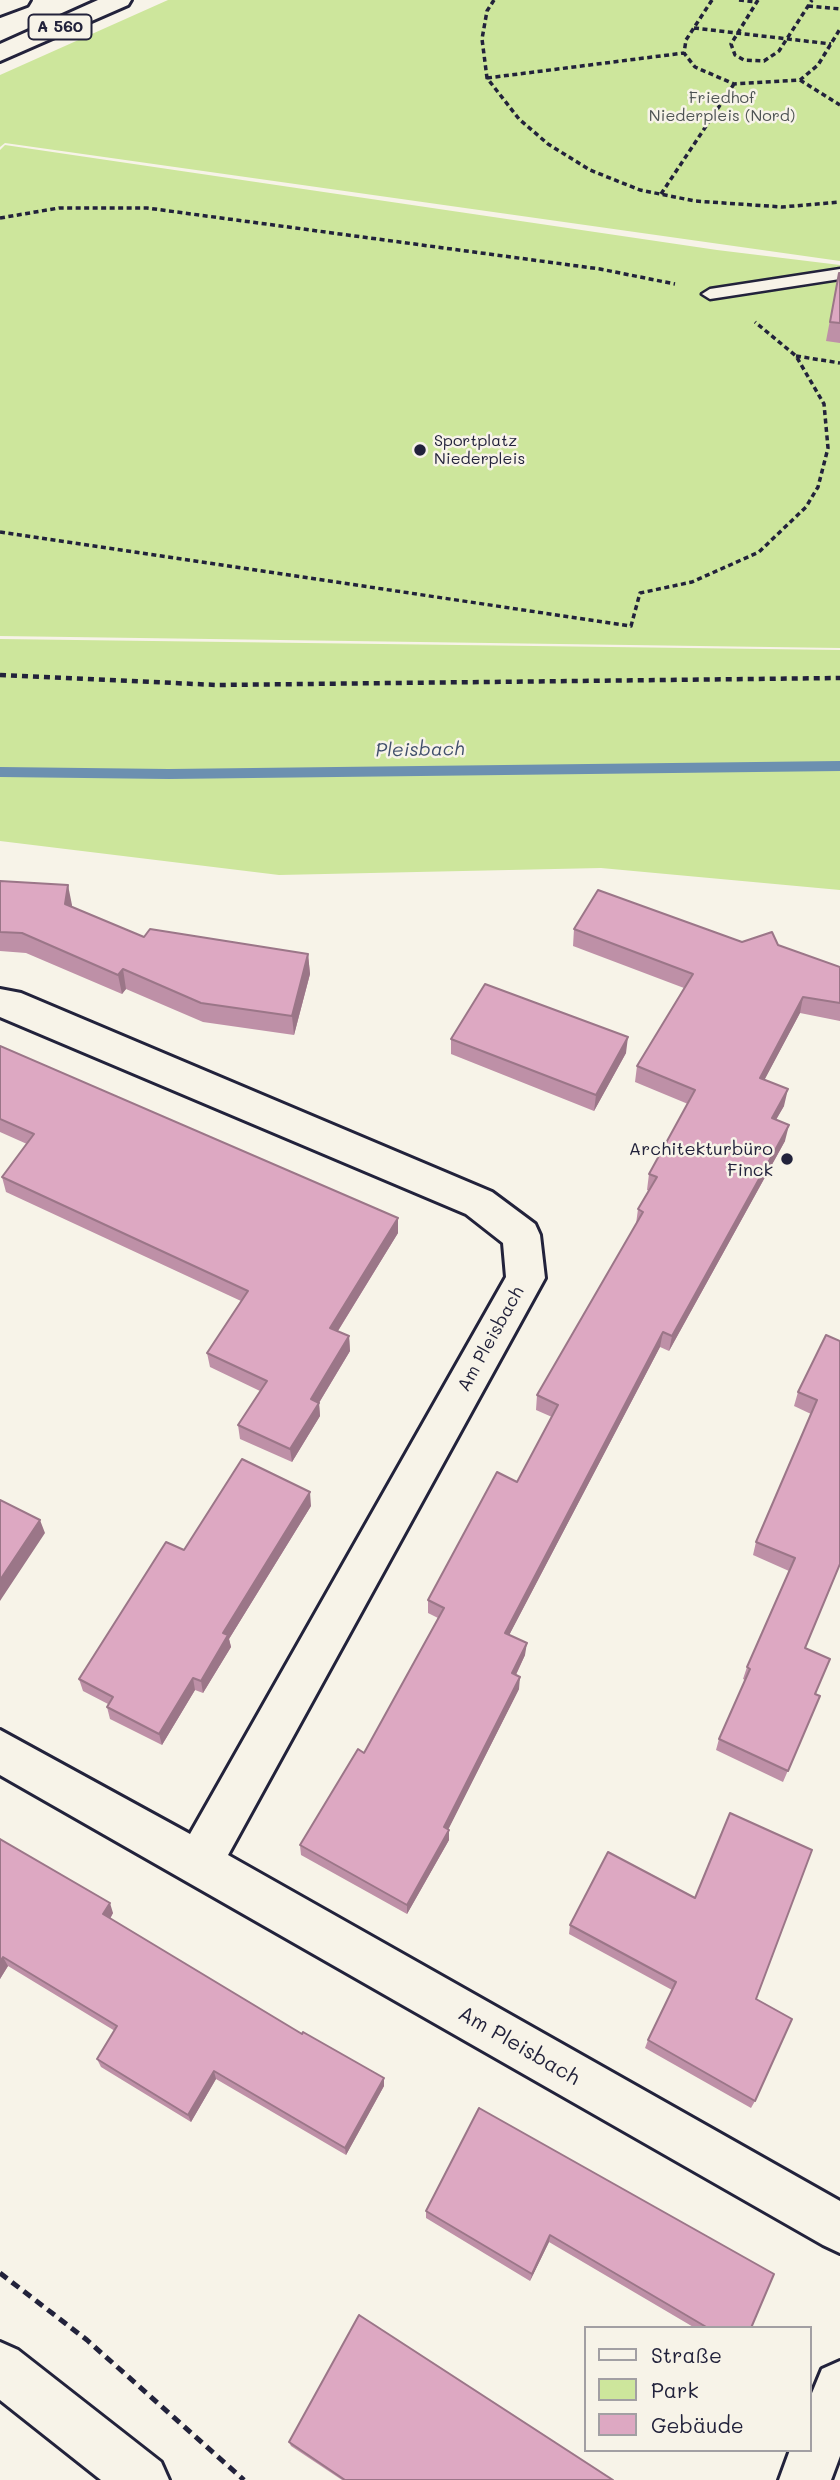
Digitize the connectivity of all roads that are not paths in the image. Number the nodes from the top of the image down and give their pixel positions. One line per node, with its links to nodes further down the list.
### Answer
1 (18, 0): 3 (main road, A 560)
2 (119, 0): 4 (main road, A 560)
3 (0, 8)
4 (0, 53)
5 (840, 274): 6 (lane)
6 (710, 294)
7 (0, 1003): 9 (main road, Am Pleisbach)
8 (0, 1751): 9 (main road, Am Pleisbach)
9 (198, 1864): 10 (main road, Am Pleisbach)
10 (840, 2228)
11 (0, 2368): 13 (main road)
12 (840, 2387): 14 (main road)
13 (143, 2480)
14 (805, 2480)

